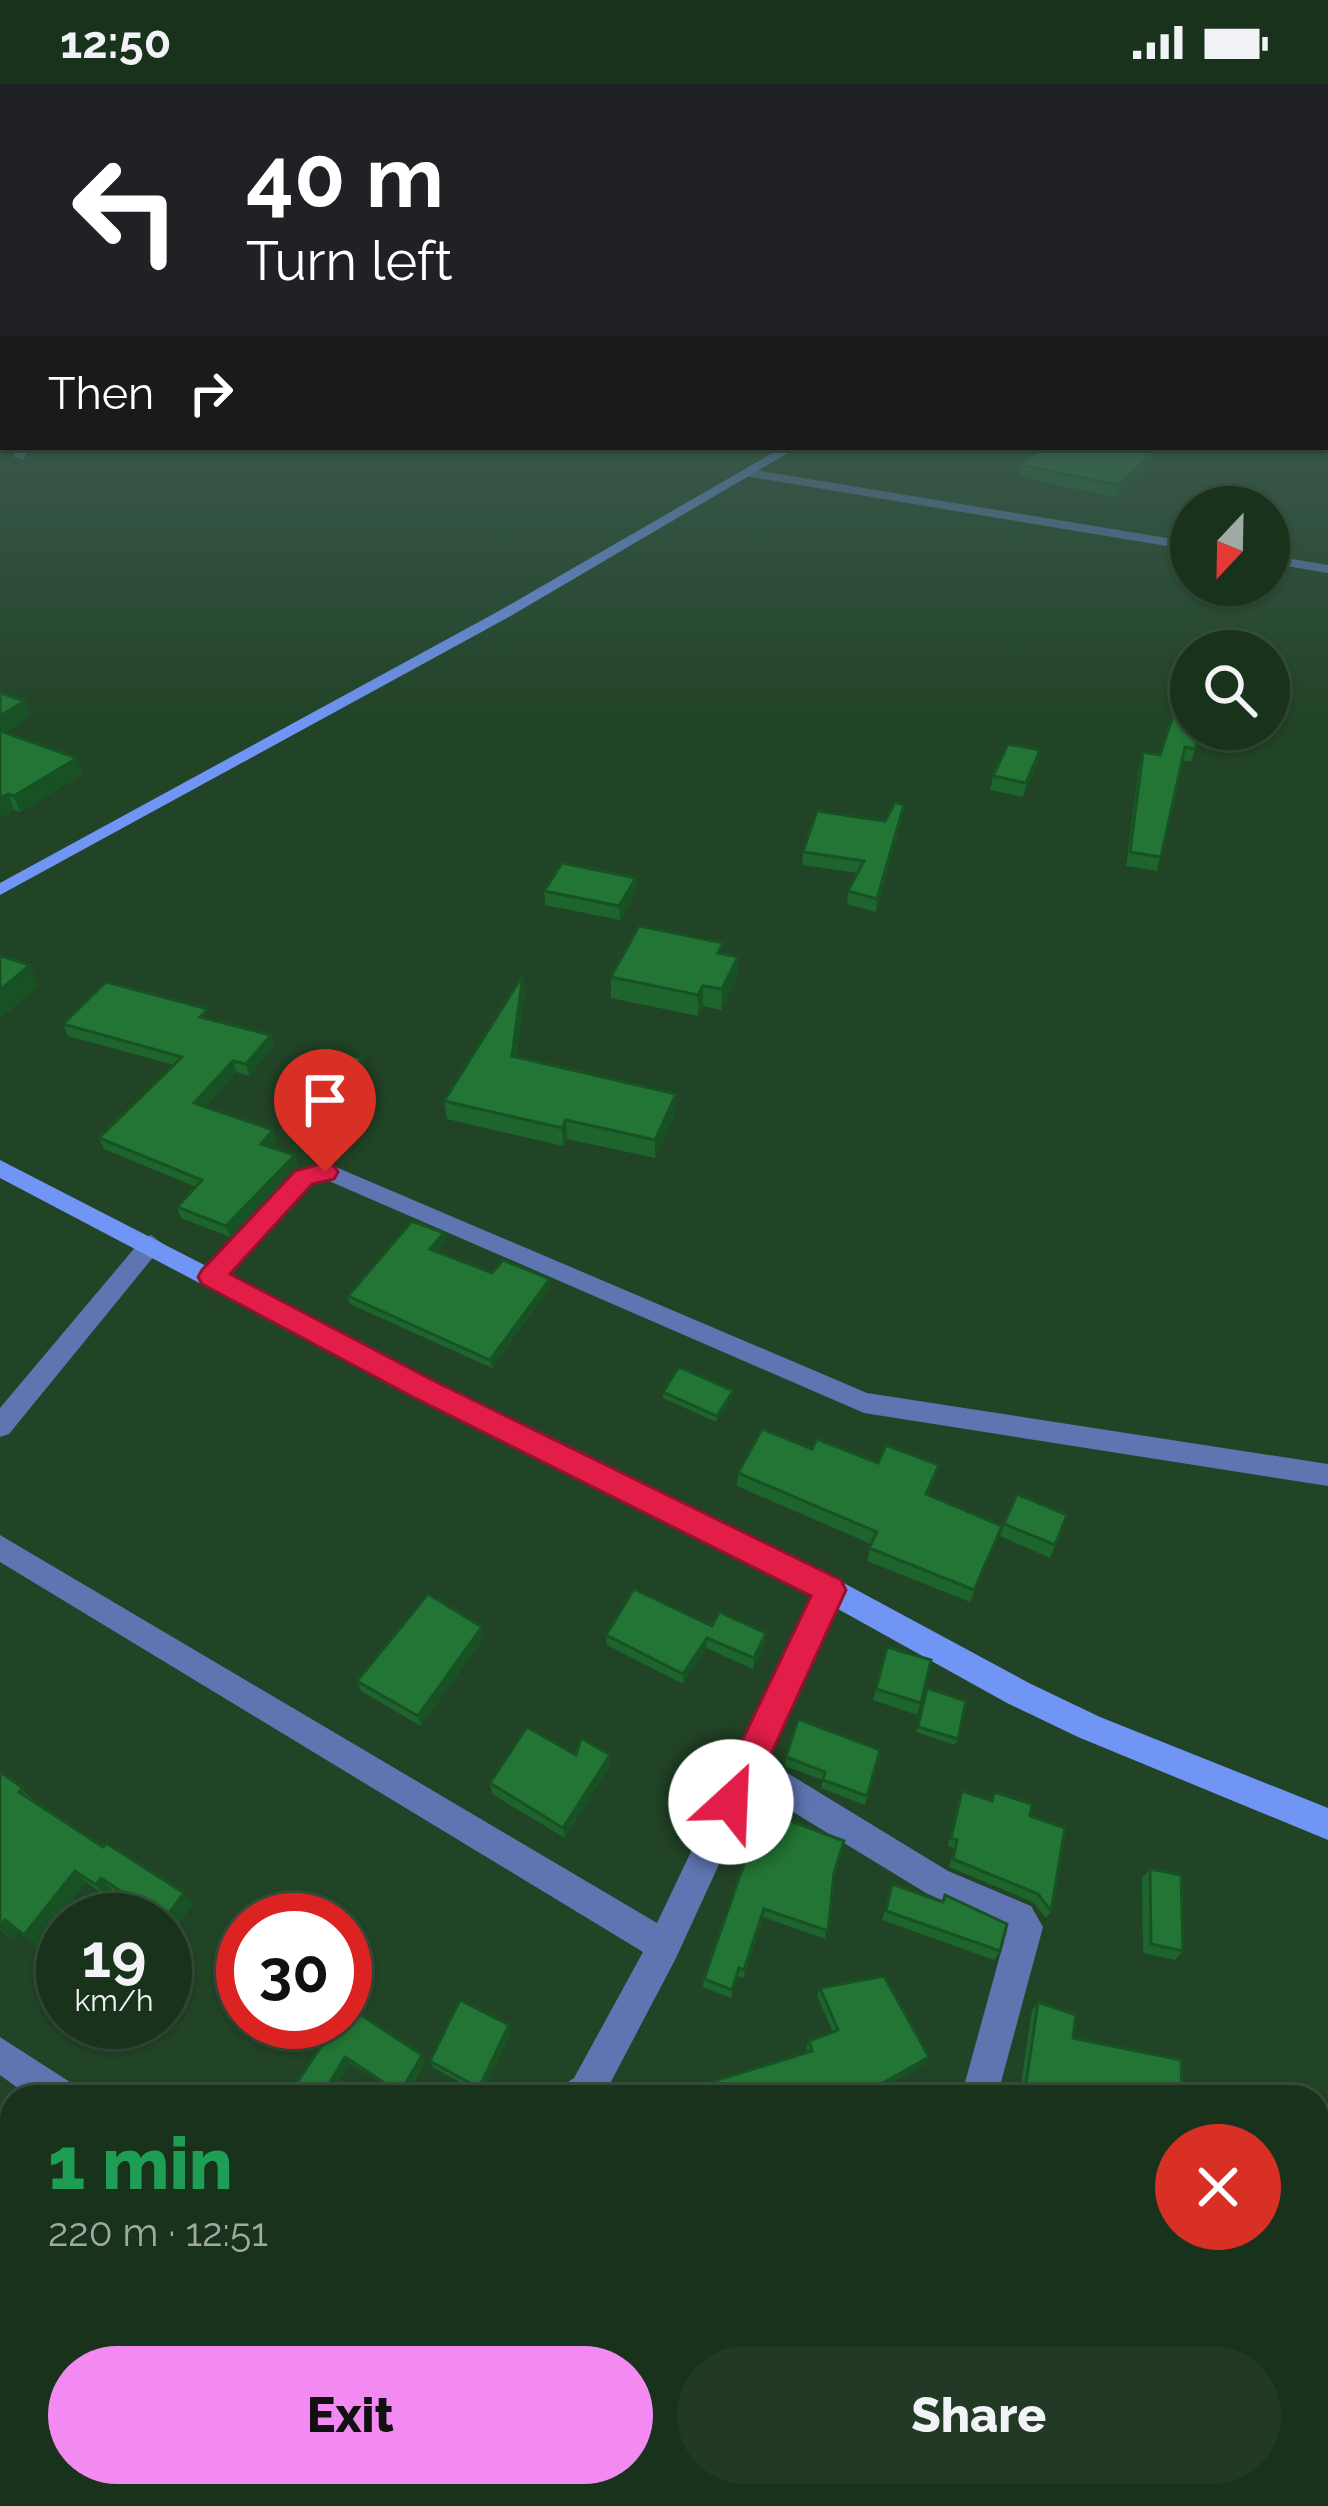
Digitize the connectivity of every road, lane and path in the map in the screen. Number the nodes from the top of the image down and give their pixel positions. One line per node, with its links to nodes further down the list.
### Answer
1 (701, 500): 6 (street)
2 (912, 500): 3 (street)
3 (1170, 543)
4 (1290, 563): 5 (street)
5 (1328, 569)
6 (0, 890)
7 (0, 1168): 8 (street)
8 (151, 1244): 9 (street); 10 (street)
9 (212, 1277): 11 (street); 13 (street)
10 (0, 1426)
11 (1328, 1474)
12 (0, 1547): 16 (street)
13 (830, 1590): 14 (street); 15 (street)
14 (748, 1766): 16 (street); 20 (street)
15 (1328, 1824)
16 (664, 1946): 19 (street)
17 (0, 2054): 18 (street)
18 (43, 2085)
19 (590, 2085)
20 (982, 2085)

